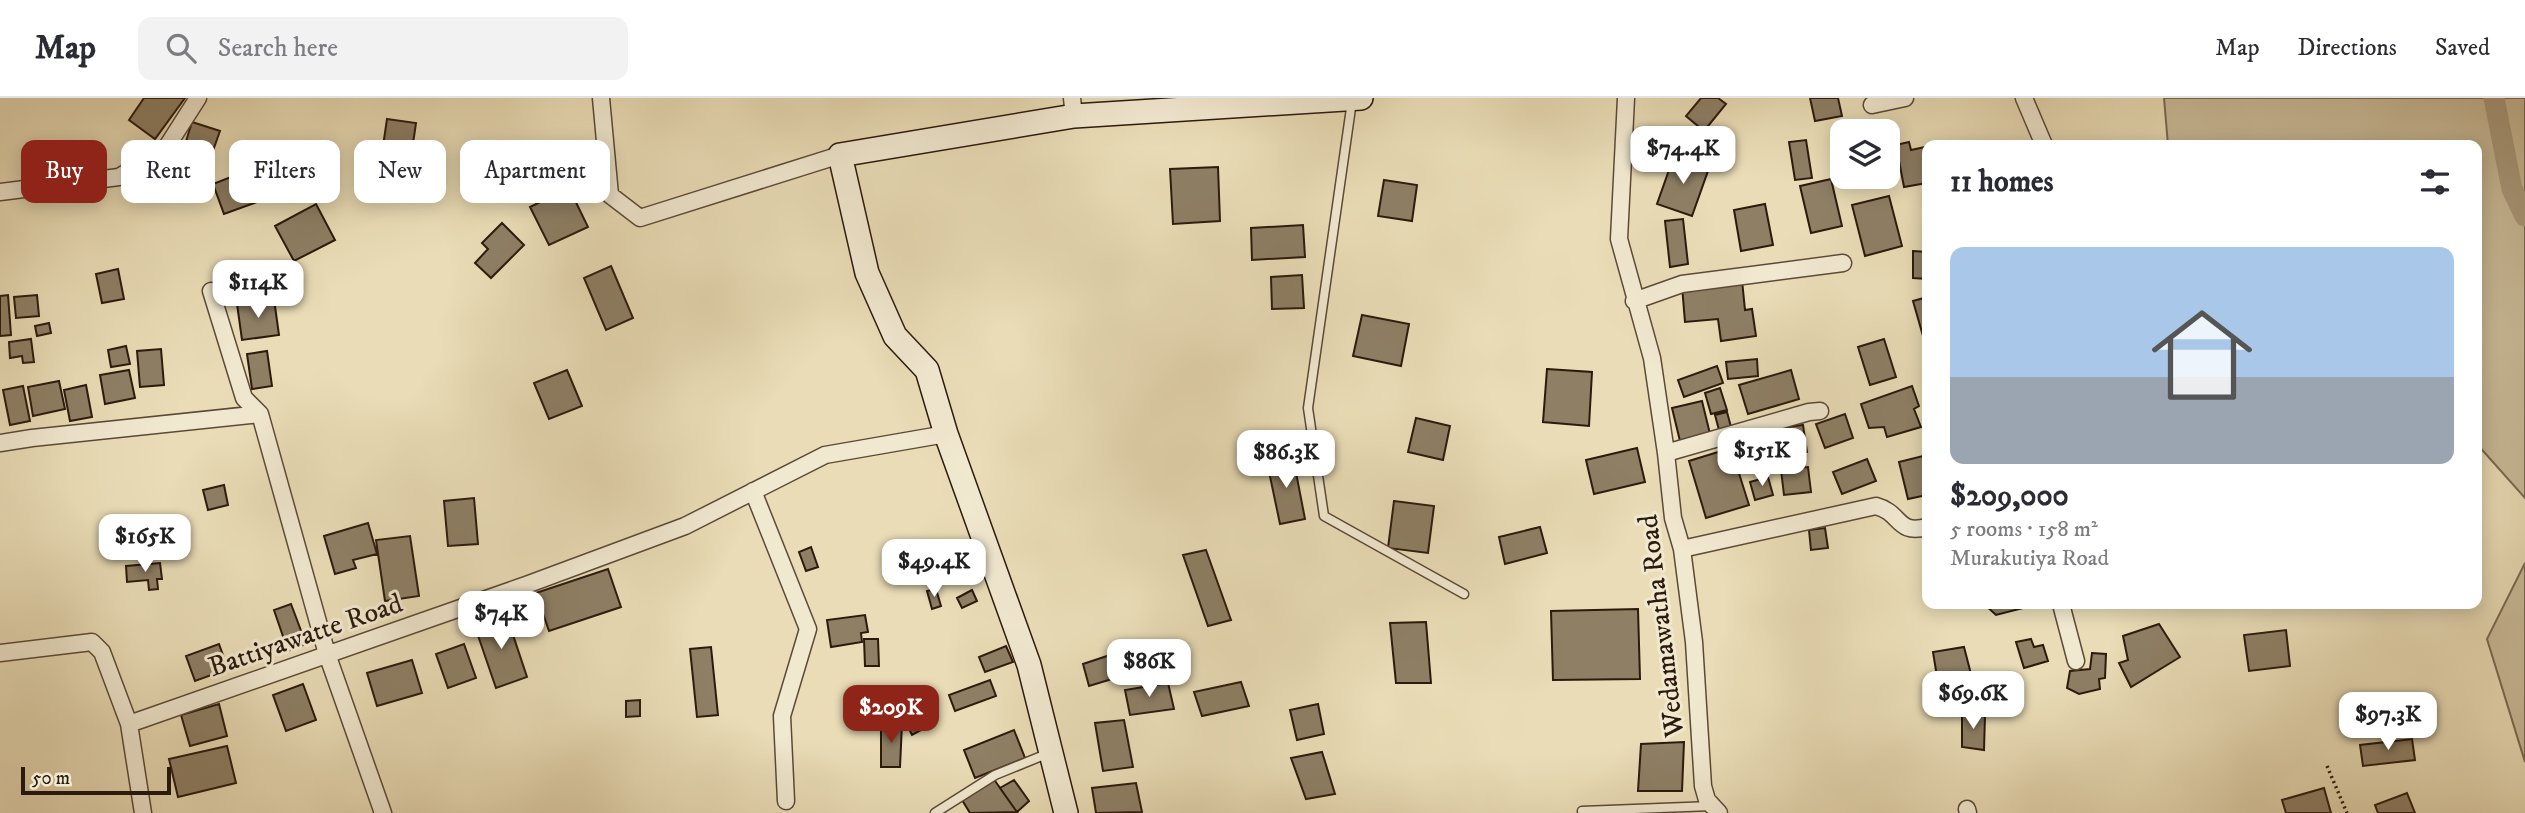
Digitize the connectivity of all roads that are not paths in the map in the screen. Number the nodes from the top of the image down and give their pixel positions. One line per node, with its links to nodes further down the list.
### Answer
1 (198, 98): 12 (street)
2 (601, 98): 11 (street)
3 (1361, 98): 7 (street)
4 (1626, 98): 15 (street, Wedamawatha Road)
5 (1905, 98): 8 (street)
6 (2024, 98): 10 (street)
7 (1353, 99): 9 (street); 24 (lane)
8 (1872, 105)
9 (1073, 107): 11 (street)
10 (2042, 140)
11 (840, 155): 18 (street)
12 (0, 192)
13 (1843, 263): 15 (street)
14 (211, 291): 17 (street)
15 (1634, 301): 20 (street, Wedamawatha Road)
16 (1820, 411): 20 (street)
17 (260, 414): 19 (street); 27 (street)
18 (946, 434): 21 (street, Battiyawatte Road); 30 (street)
19 (0, 443)
20 (1666, 453): 23 (street, Wedamawatha Road)
21 (753, 491): 27 (street, Battiyawatte Road); 31 (street)
22 (1922, 528): 23 (street)
23 (1682, 549): 32 (street, Wedamawatha Road)
24 (1464, 594)
25 (2063, 609): 28 (street)
26 (0, 653): 29 (street)
27 (327, 654): 29 (street, Battiyawatte Road); 35 (street)
28 (2076, 661)
29 (129, 724): 34 (street)
30 (1051, 751): 36 (lane); 37 (street)
31 (786, 801)
32 (1716, 810): 33 (lane)
33 (1582, 811)
34 (143, 813)
35 (383, 813)
36 (935, 813)
37 (1066, 813)

